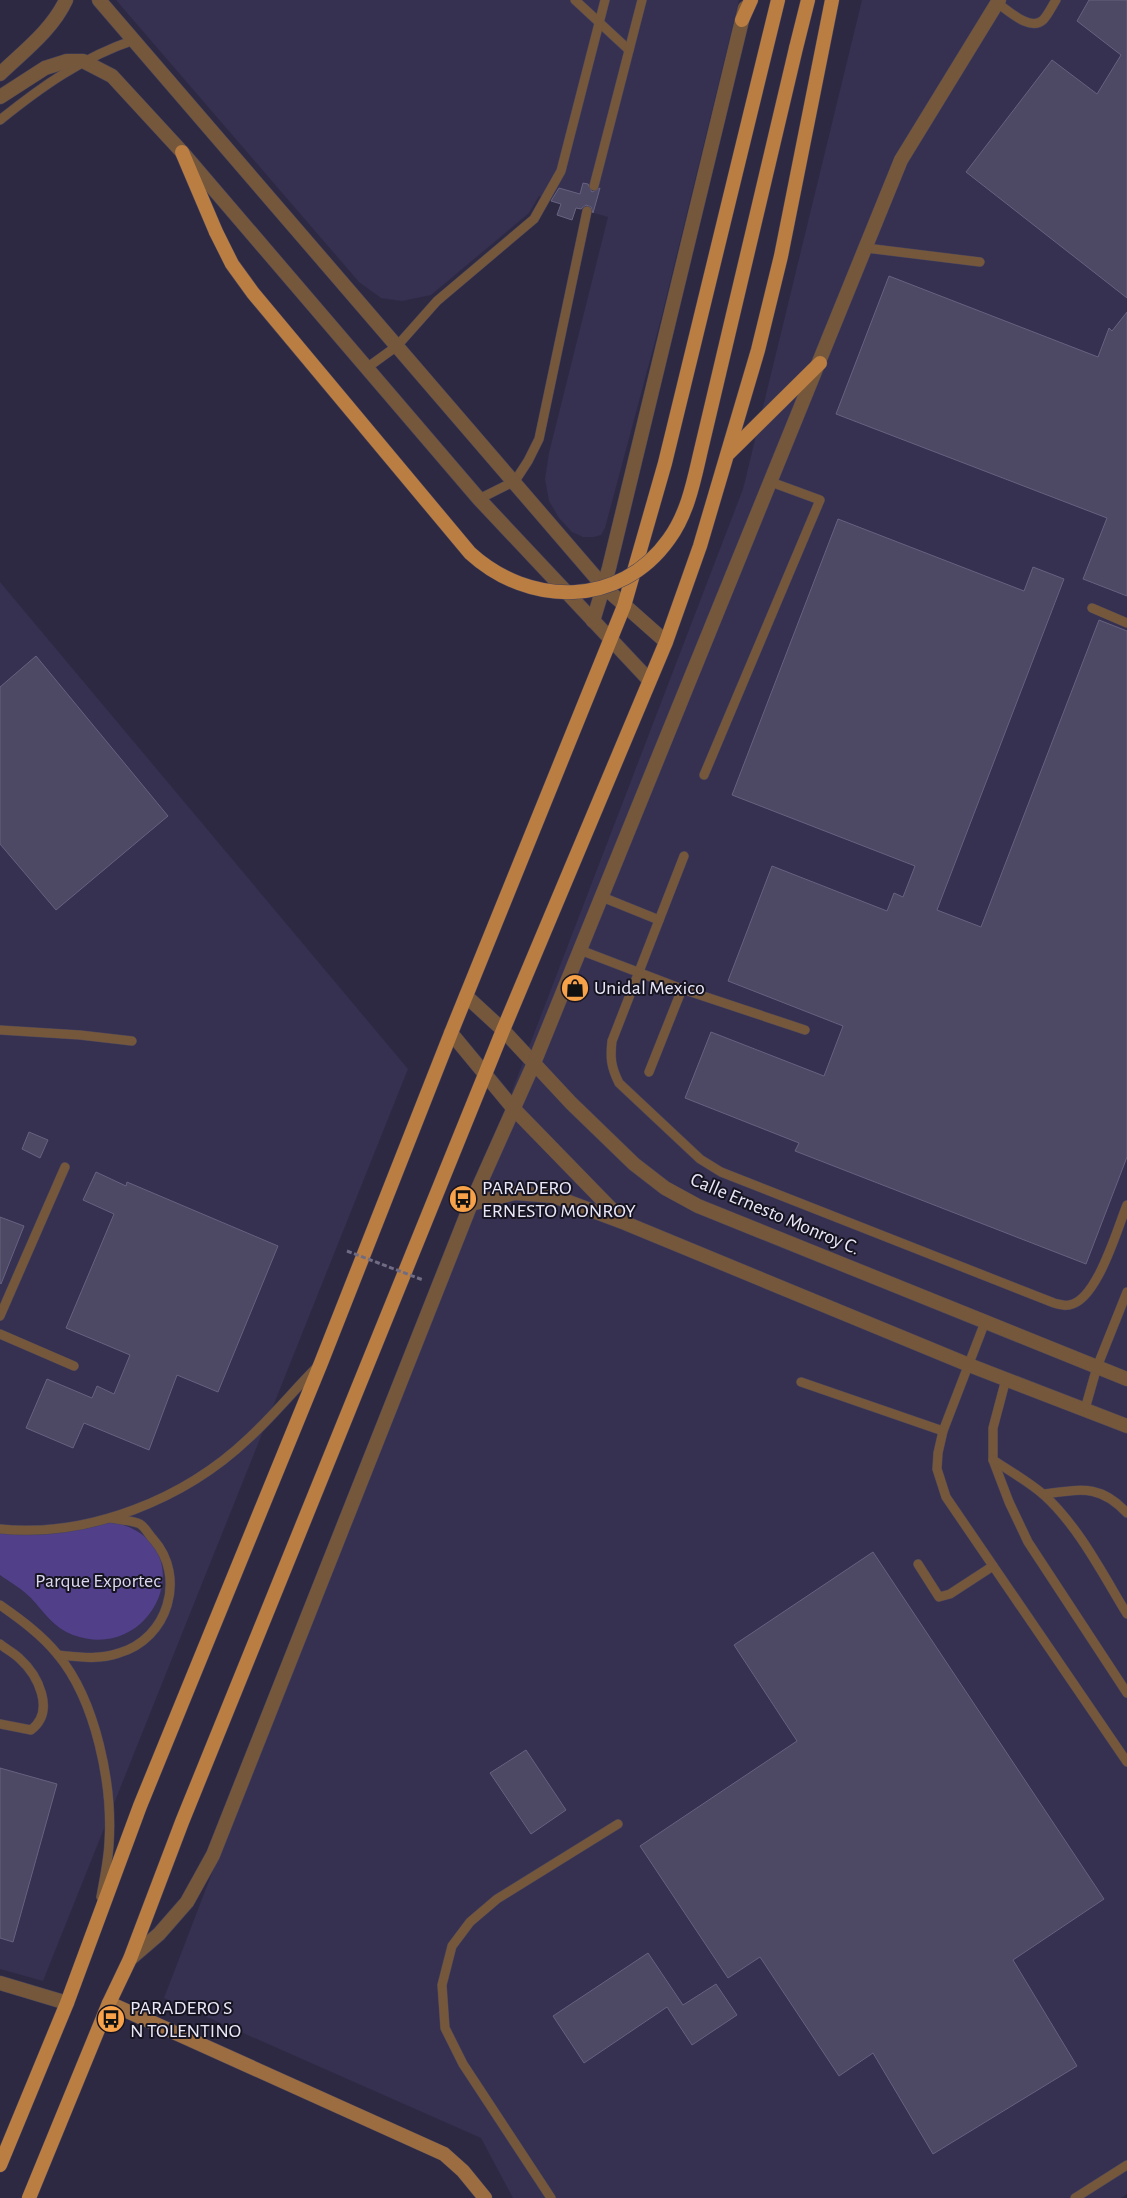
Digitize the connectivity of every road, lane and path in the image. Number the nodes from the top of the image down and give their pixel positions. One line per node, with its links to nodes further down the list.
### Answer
1 (66, 0): 20 (street)
2 (99, 0): 17 (street)
3 (575, 0): 16 (lane)
4 (605, 0): 16 (lane)
5 (642, 0): 18 (lane)
6 (746, 0): 15 (street)
7 (751, 0): 15 (main road)
8 (778, 0): 36 (main road)
9 (808, 0): 23 (main road, bridge)
10 (832, 0): 14 (main road)
11 (836, 0): 14 (street)
12 (1056, 0): 13 (lane)
13 (998, 2): 26 (street)
14 (828, 18): 31 (main road)
15 (742, 20): 35 (street)
16 (600, 21): 18 (lane); 28 (lane)
17 (134, 40): 19 (lane); 28 (street)
18 (630, 50): 24 (lane)
19 (83, 61): 21 (street); 22 (lane); 23 (street)
20 (0, 74)
21 (0, 97)
22 (0, 120)
23 (182, 152): 30 (street)
24 (594, 186)
25 (587, 211): 32 (lane)
26 (866, 248): 27 (lane); 29 (street)
27 (980, 262)
28 (397, 346): 30 (lane); 32 (street)
29 (820, 363): 31 (main road); 33 (street)
30 (368, 367): 34 (street)
31 (727, 455): 41 (main road)
32 (514, 482): 34 (lane); 35 (street)
33 (771, 482): 43 (lane); 45 (street)
34 (479, 499): 38 (street)
35 (604, 587): 36 (street); 38 (street)
36 (624, 606): 40 (main road); 41 (street)
37 (1092, 608): 39 (lane)
38 (593, 621): 40 (street)
39 (1127, 623)
40 (610, 641): 42 (street); 50 (main road)
41 (666, 642): 42 (main road)
42 (649, 680): 52 (main road)
43 (704, 775)
44 (684, 856): 46 (lane)
45 (602, 897): 46 (lane); 47 (street)
46 (659, 920): 48 (lane)
47 (580, 950): 48 (lane); 56 (street)
48 (639, 972): 49 (lane); 62 (lane)
49 (682, 989): 53 (lane); 57 (lane)
50 (466, 996): 52 (street, Calle Ernesto Monroy C.); 54 (main road)
51 (0, 1030): 55 (lane)
52 (503, 1030): 56 (street, Calle Ernesto Monroy C.); 58 (main road)
53 (805, 1030)
54 (450, 1033): 58 (street); 70 (main road)
55 (132, 1041)
56 (534, 1063): 59 (street); 68 (street, Calle Ernesto Monroy C.)
57 (649, 1072)
58 (485, 1074): 59 (street); 96 (main road)
59 (513, 1108): 61 (street); 63 (street)
60 (65, 1167): 67 (lane)
61 (472, 1204): 63 (street); 96 (street)
62 (1127, 1205)
63 (625, 1223): 71 (street)
64 (347, 1251): 65 (path, bridge)
65 (423, 1280)
66 (1127, 1292): 73 (lane)
67 (0, 1316)
68 (985, 1322): 71 (lane); 73 (street, Calle Ernesto Monroy C.)
69 (0, 1334): 72 (lane)
70 (321, 1363): 83 (lane); 95 (main road)
71 (969, 1365): 74 (street); 79 (lane)
72 (74, 1366)
73 (1097, 1367): 75 (street, Calle Ernesto Monroy C.); 77 (lane)
74 (1006, 1379): 77 (street); 80 (lane)
75 (1127, 1379)
76 (801, 1382): 79 (lane)
77 (1085, 1408): 78 (street)
78 (1127, 1426)
79 (943, 1431): 86 (lane)
80 (993, 1460): 81 (lane); 91 (lane)
81 (1043, 1494): 82 (lane); 88 (lane)
82 (1127, 1512)
83 (110, 1518): 84 (lane); 90 (lane)
84 (0, 1529)
85 (918, 1564): 86 (lane)
86 (993, 1566): 93 (lane)
87 (0, 1605): 90 (lane)
88 (1127, 1614)
89 (0, 1644): 92 (lane)
90 (58, 1655): 95 (lane)
91 (1127, 1693)
92 (0, 1724)
93 (1127, 1762)
94 (618, 1824): 104 (lane)
95 (98, 1917): 98 (main road)
96 (130, 1960): 99 (main road)
97 (0, 1983): 98 (street)
98 (67, 2003): 100 (main road)
99 (109, 2003): 102 (main road); 103 (main road)
100 (0, 2164)
101 (1127, 2165): 105 (lane)
102 (29, 2198)
103 (485, 2198)
104 (551, 2198)
105 (1075, 2198)

